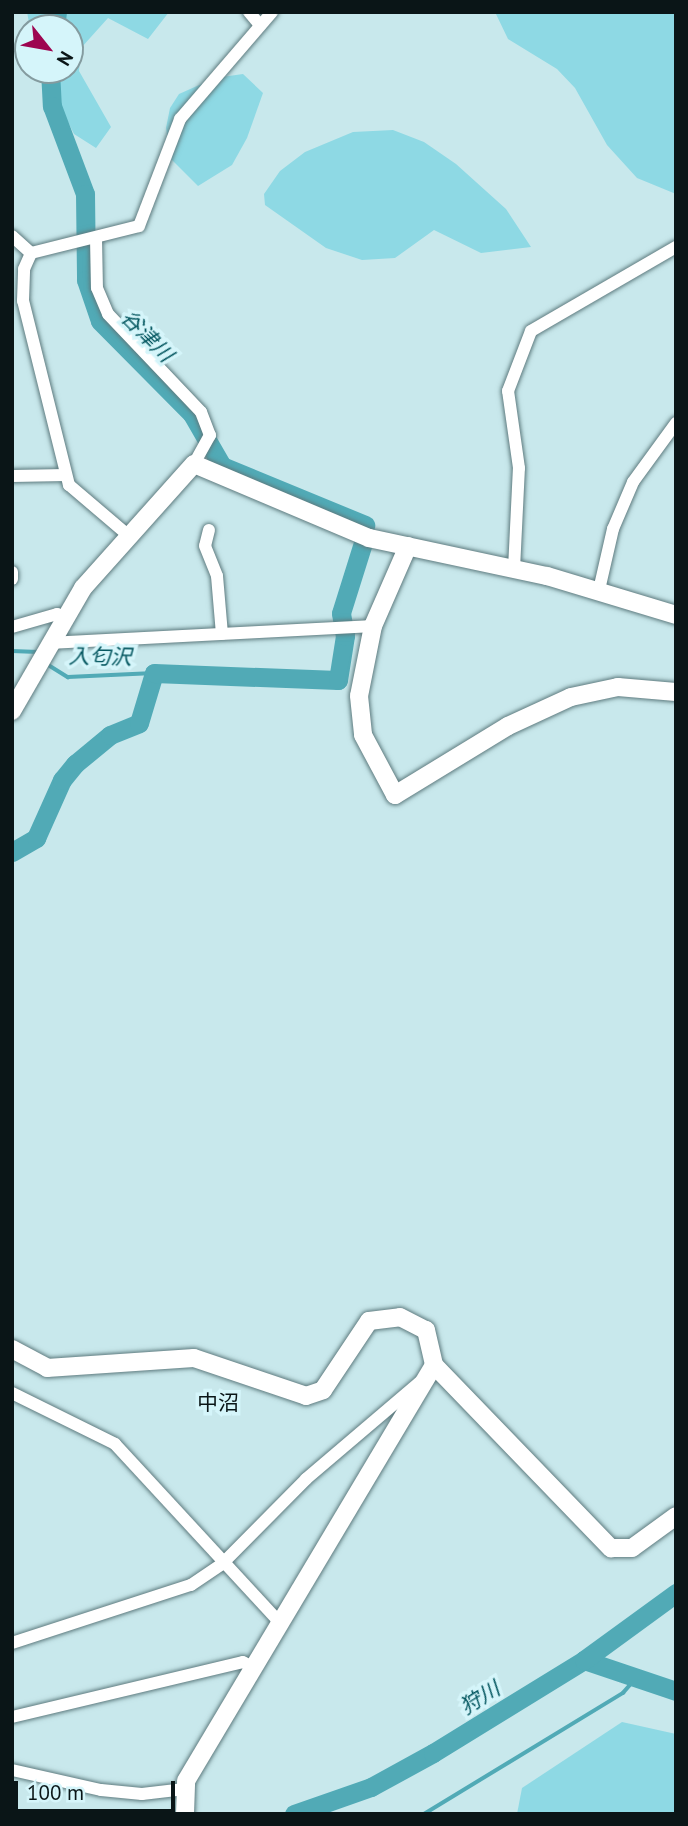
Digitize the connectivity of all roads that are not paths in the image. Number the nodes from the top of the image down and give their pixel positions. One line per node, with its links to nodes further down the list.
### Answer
1 (249, 12): 3 (street)
2 (272, 12): 3 (street)
3 (260, 25): 5 (street)
4 (12, 236): 7 (street)
5 (96, 238): 7 (street); 10 (street)
6 (676, 247): 16 (street)
7 (31, 253): 8 (street)
8 (17, 285): 11 (street)
9 (676, 423): 19 (street)
10 (194, 464): 14 (street); 15 (street)
11 (66, 475): 12 (street); 14 (street)
12 (12, 476)
13 (209, 530): 24 (street)
14 (129, 536): 21 (street)
15 (408, 546): 16 (street); 22 (street)
16 (514, 569): 19 (street)
17 (12, 572): 18 (street)
18 (12, 579)
19 (599, 590): 20 (street)
20 (676, 615)
21 (64, 617): 23 (street); 25 (street)
22 (373, 626): 24 (street); 26 (street)
23 (12, 627)
24 (222, 634): 25 (street)
25 (50, 643): 27 (street)
26 (676, 692)
27 (12, 711)
28 (12, 1349): 29 (street)
29 (434, 1365): 30 (street); 32 (street)
30 (420, 1382): 33 (street); 34 (street)
31 (12, 1393): 33 (street)
32 (676, 1516)
33 (222, 1564): 34 (street); 35 (street)
34 (279, 1622): 36 (street)
35 (12, 1643)
36 (253, 1667): 37 (street); 39 (street)
37 (12, 1717)
38 (14, 1768): 39 (street)
39 (185, 1789): 40 (street)
40 (185, 1814)

